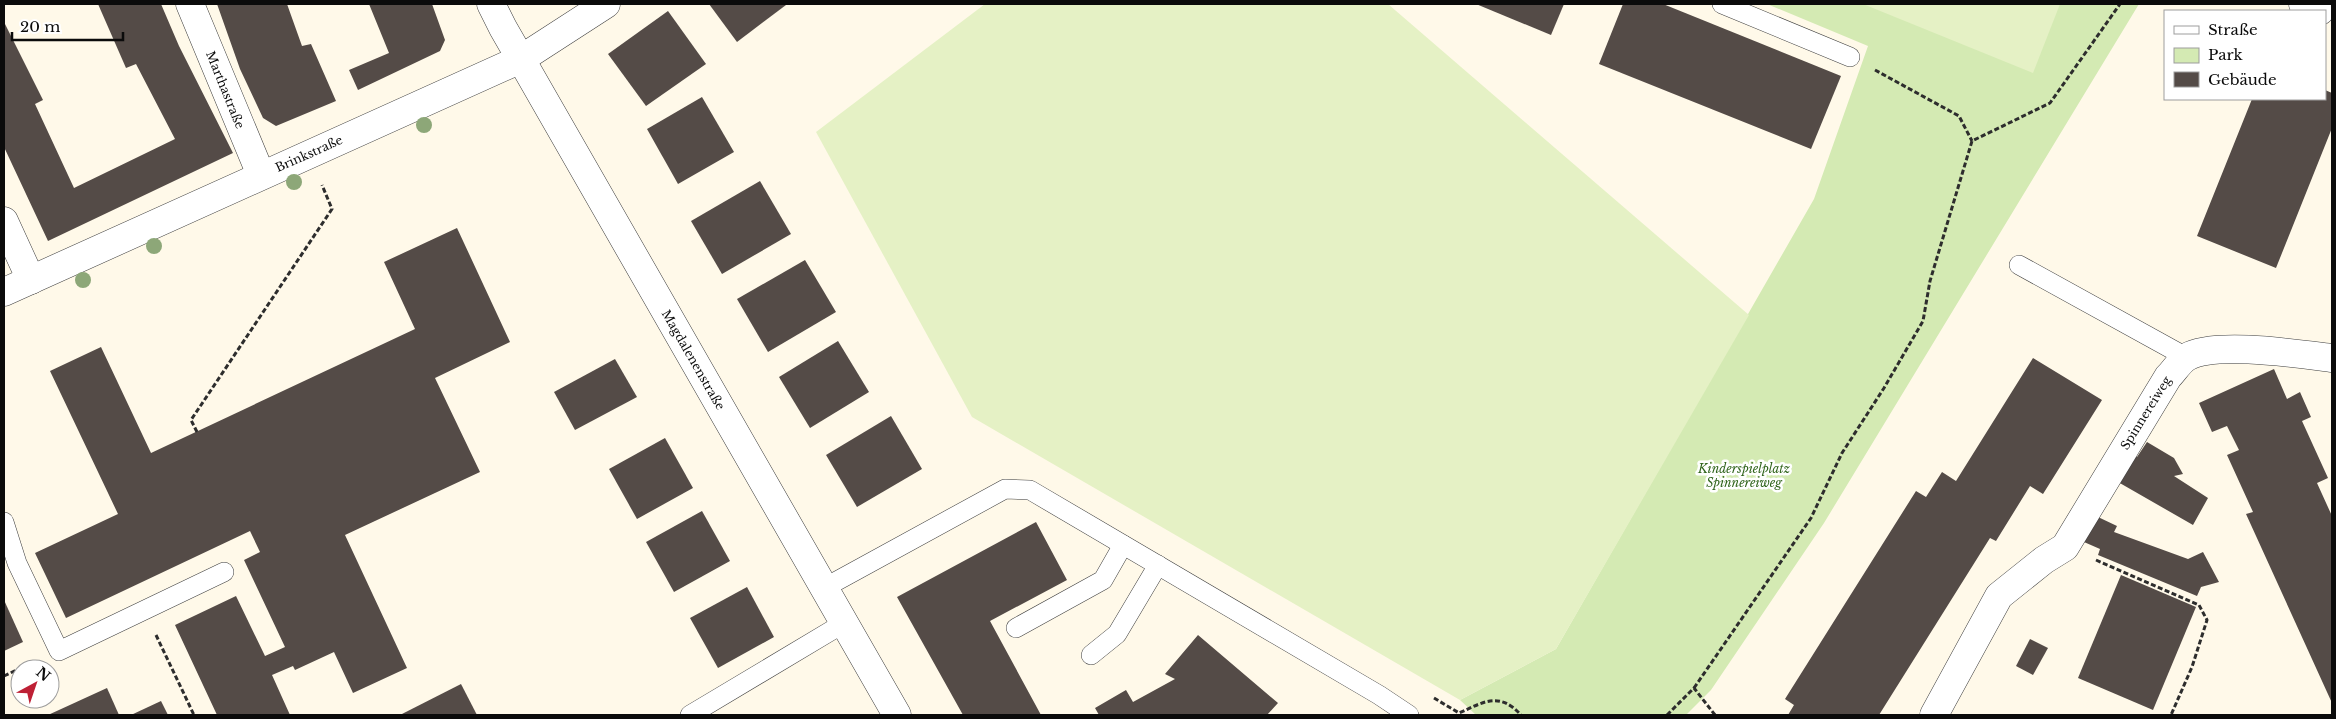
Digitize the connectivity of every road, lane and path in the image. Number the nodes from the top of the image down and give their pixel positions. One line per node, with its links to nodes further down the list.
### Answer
1 (190, 4): 11 (street, Marthastraße)
2 (491, 4): 9 (street, Magdalenenstraße)
3 (606, 4): 9 (street, Brinkstraße)
4 (1722, 4): 8 (lane)
5 (2120, 4): 10 (path)
6 (2303, 4): 7 (street)
7 (2318, 10)
8 (1850, 57): 10 (path)
9 (521, 59): 11 (street, Brinkstraße); 25 (street, Magdalenenstraße)
10 (1972, 141): 30 (path)
11 (261, 176): 15 (street, Brinkstraße)
12 (321, 184): 19 (path)
13 (4, 220): 15 (street)
14 (2019, 265): 17 (lane)
15 (31, 280): 16 (street, Brinkstraße)
16 (4, 292)
17 (2186, 357): 18 (street); 22 (street, Spinnereiweg)
18 (2332, 358)
19 (196, 432)
20 (4, 522): 26 (lane)
21 (1124, 545): 23 (lane); 25 (lane); 28 (lane)
22 (2065, 547): 39 (street, Spinnereiweg); 40 (path)
23 (1158, 565): 29 (lane); 35 (lane)
24 (224, 572): 26 (lane)
25 (824, 588): 27 (street, Magdalenenstraße)
26 (143, 610): 32 (path)
27 (844, 623): 33 (lane); 34 (street, Magdalenenstraße)
28 (1016, 628)
29 (1091, 655)
30 (1694, 688): 37 (path); 38 (path)
31 (1428, 694): 36 (path)
32 (194, 715)
33 (690, 715)
34 (896, 715)
35 (1409, 715)
36 (1521, 715)
37 (1667, 715)
38 (1715, 715)
39 (1934, 715)
40 (2171, 715)

